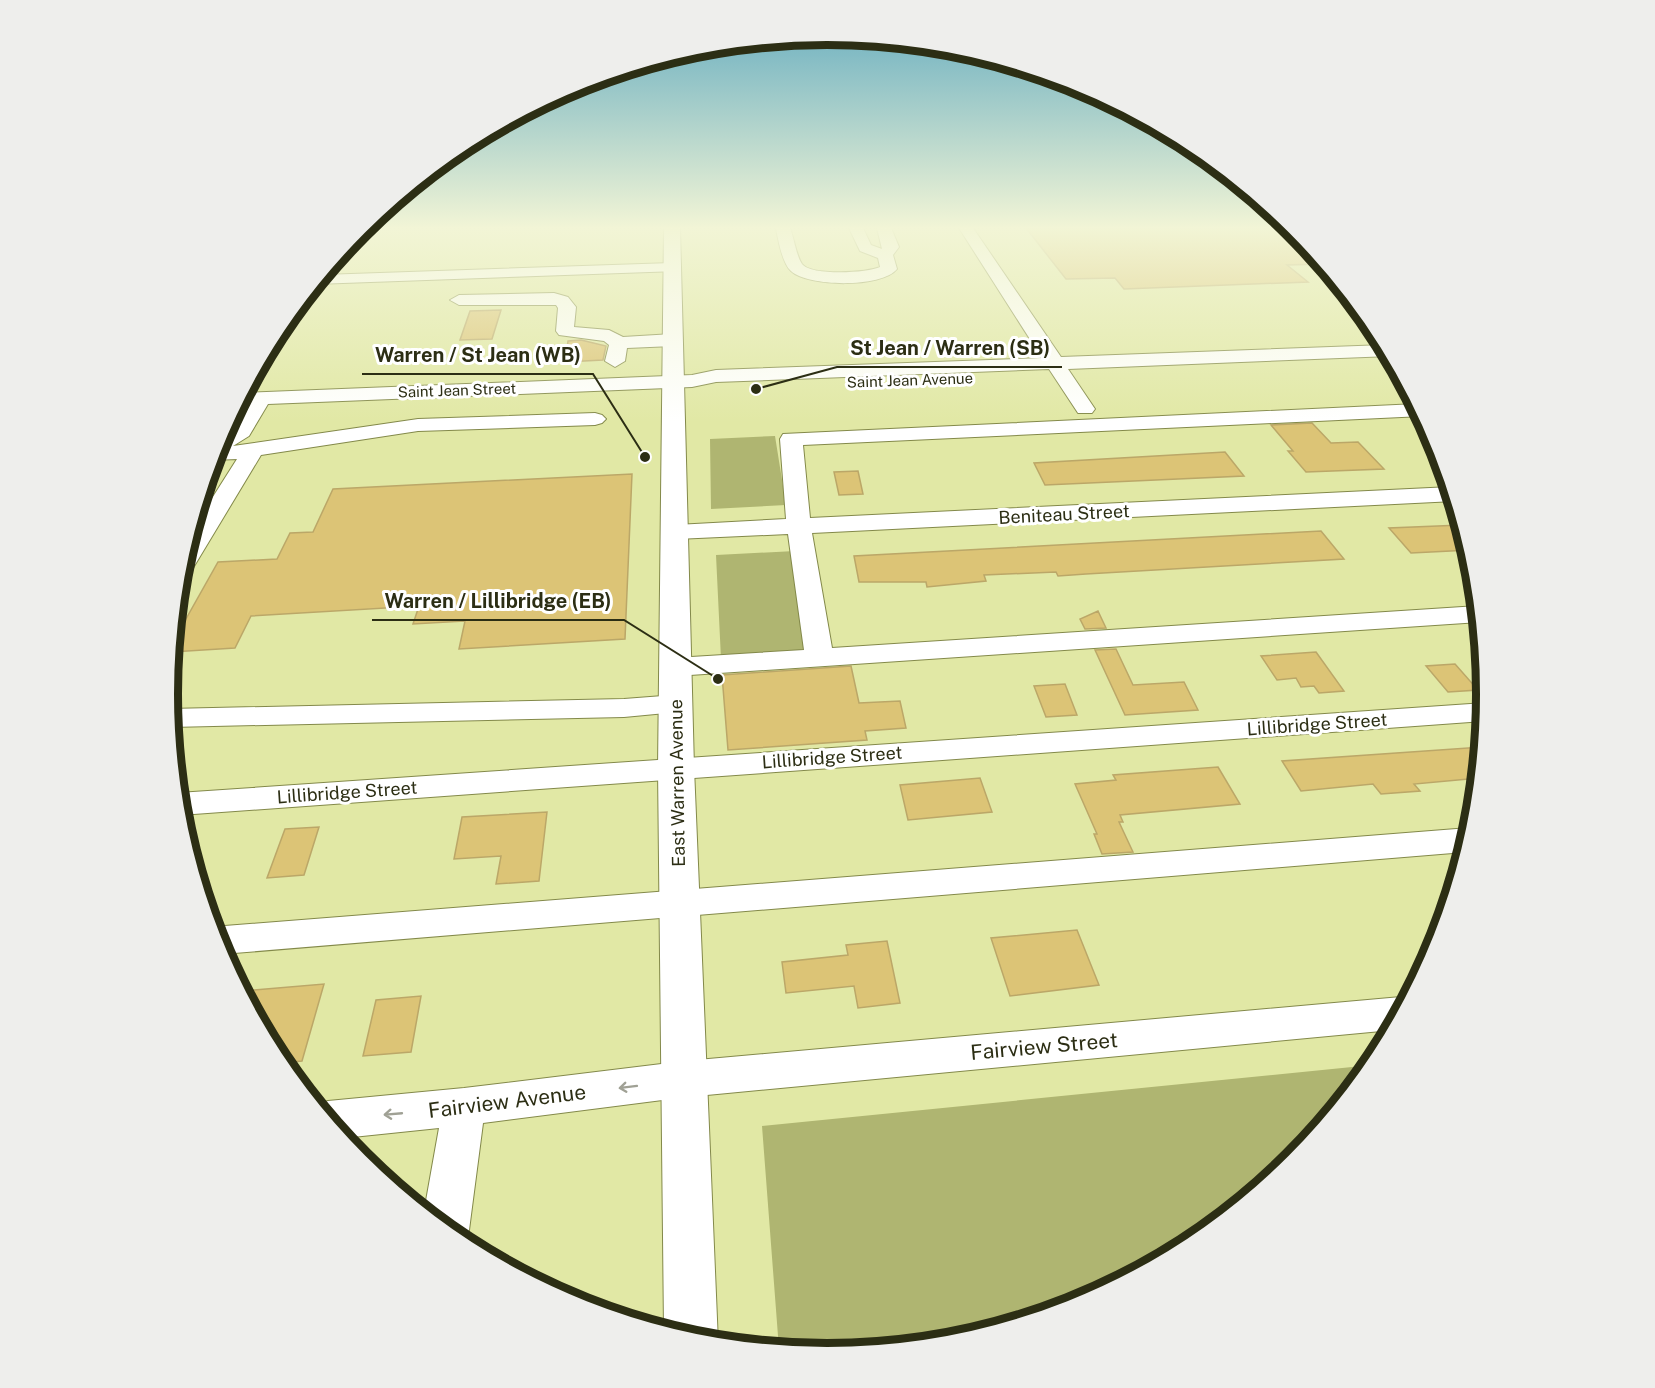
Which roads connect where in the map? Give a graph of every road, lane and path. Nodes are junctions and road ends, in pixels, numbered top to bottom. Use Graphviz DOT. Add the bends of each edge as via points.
graph roads {
  1 [pos="672,293"];
  2 [pos="1009,293"];
  3 [pos="459,300"];
  4 [pos="673,340"];
  5 [pos="619,343"];
  6 [pos="1378,351"];
  7 [pos="1056,364"];
  8 [pos="614,365"];
  9 [pos="683,382"];
  10 [pos="252,398"];
  11 [pos="1085,409"];
  12 [pos="1411,410"];
  13 [pos="595,418"];
  14 [pos="232,437"];
  15 [pos="252,452"];
  16 [pos="225,453"];
  17 [pos="1445,494"];
  18 [pos="799,527"];
  19 [pos="676,532"];
  20 [pos="198,539"];
  21 [pos="1472,614"];
  22 [pos="819,657"];
  23 [pos="676,685"];
  24 [pos="1476,713"];
  25 [pos="179,718"];
  26 [pos="676,768"];
  27 [pos="188,803"];
  28 [pos="1459,841"];
  29 [pos="680,904"];
  30 [pos="227,939"];
  31 [pos="1392,1015"];
  32 [pos="686,1079"];
  33 [pos="464,1107"];
  34 [pos="338,1119"];
  35 [pos="447,1219"];
  36 [pos="692,1329"];
  1 -- 4 [label="main road, East Warren Avenue"];
  2 -- 7 [label="street"];
  3 -- 5 [label="street" via="554,298 567,307 565,332 609,336"];
  4 -- 5 [label="street"];
  4 -- 9 [label="main road, East Warren Avenue"];
  5 -- 8 [label="street"];
  6 -- 7 [label="street, Saint Jean Avenue"];
  7 -- 9 [label="street, Saint Jean Avenue" via="1046,374 717,387"];
  7 -- 11 [label="street"];
  9 -- 10 [label="street, Saint Jean Street"];
  9 -- 19 [label="main road, East Warren Avenue"];
  10 -- 14 [label="street" via="241,431"];
  12 -- 18 [label="street" via="791,439"];
  13 -- 15 [label="street" via="475,419 359,432"];
  15 -- 16 [label="street"];
  15 -- 20 [label="street"];
  17 -- 18 [label="street, Beniteau Street"];
  18 -- 19 [label="street, Beniteau Street"];
  18 -- 22 [label="street"];
  19 -- 23 [label="main road, East Warren Avenue"];
  21 -- 22 [label="street"];
  22 -- 23 [label="street"];
  23 -- 25 [label="street" via="624,708"];
  23 -- 26 [label="main road, East Warren Avenue"];
  24 -- 26 [label="street, Lillibridge Street"];
  26 -- 27 [label="street, Lillibridge Street"];
  26 -- 29 [label="main road, East Warren Avenue"];
  28 -- 29 [label="street"];
  29 -- 30 [label="street"];
  29 -- 32 [label="main road, East Warren Avenue"];
  31 -- 32 [label="street, Fairview Street"];
  32 -- 33 [label="street, Fairview Avenue, one-way"];
  32 -- 36 [label="main road, East Warren Avenue"];
  33 -- 34 [label="street, Fairview Avenue, one-way"];
  33 -- 35 [label="street"];
}
